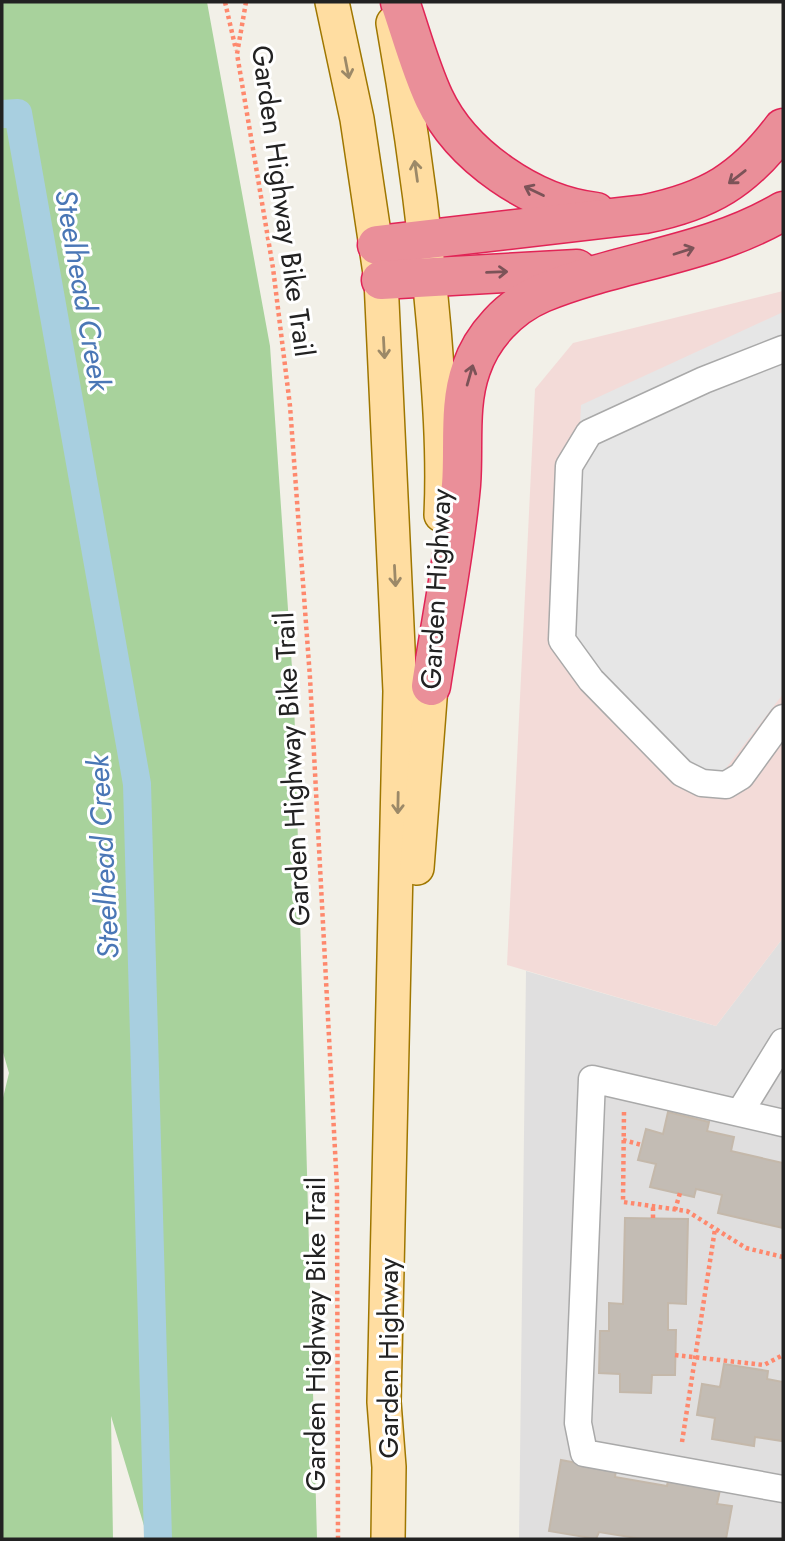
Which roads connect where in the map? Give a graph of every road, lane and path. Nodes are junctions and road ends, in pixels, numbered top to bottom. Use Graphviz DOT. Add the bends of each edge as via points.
graph roads {
  1 [pos="225,2"];
  2 [pos="246,2"];
  3 [pos="332,2"];
  4 [pos="389,2"];
  5 [pos="400,2"];
  6 [pos="237,54"];
  7 [pos="783,128"];
  8 [pos="783,211"];
  9 [pos="622,215"];
  10 [pos="427,257"];
  11 [pos="379,262"];
  12 [pos="618,267"];
  13 [pos="783,349"];
  14 [pos="431,685"];
  15 [pos="783,718"];
  16 [pos="783,1043"];
  17 [pos="626,1087"];
  18 [pos="740,1112"];
  19 [pos="783,1123"];
  20 [pos="623,1140"];
  21 [pos="642,1145"];
  22 [pos="390,1177"];
  23 [pos="680,1193"];
  24 [pos="653,1206"];
  25 [pos="675,1210"];
  26 [pos="653,1218"];
  27 [pos="715,1229"];
  28 [pos="783,1257"];
  29 [pos="675,1355"];
  30 [pos="783,1355"];
  31 [pos="694,1356"];
  32 [pos="681,1442"];
  33 [pos="783,1489"];
  34 [pos="338,1539"];
  35 [pos="388,1539"];
  1 -- 6 [label="path"];
  2 -- 6 [label="path, Garden Highway Bike Trail"];
  3 -- 11 [label="main road, Garden Highway, one-way" via="357,119"];
  10 -- 4 [label="main road, Garden Highway, one-way"];
  9 -- 5 [label="highway, one-way" via="557,202 527,189 474,150 434,98"];
  6 -- 34 [label="path, Garden Highway Bike Trail" via="273,268 290,406 309,665 337,1188"];
  7 -- 9 [label="highway, one-way" via="764,153 716,192 682,207"];
  12 -- 8 [label="highway, one-way" via="725,238"];
  9 -- 10 [label="highway"];
  10 -- 11 [label="highway"];
  10 -- 12 [label="highway, one-way"];
  10 -- 14 [label="main road, Garden Highway" via="443,478"];
  11 -- 22 [label="main road, Garden Highway, one-way" via="400,691"];
  14 -- 12 [label="highway, one-way" via="461,486 465,395 471,369 483,343 522,303"];
  13 -- 15 [label="lane" via="704,380 589,433 581,441 569,466 562,640 618,708 682,772 702,783 726,785 741,776"];
  14 -- 22 [label="main road, Garden Highway"];
  16 -- 18 [label="lane"];
  17 -- 18 [label="lane"];
  17 -- 20 [label="path"];
  17 -- 33 [label="lane" via="592,1079 578,1423 584,1453"];
  18 -- 19 [label="lane"];
  20 -- 21 [label="path"];
  20 -- 24 [label="path" via="623,1202"];
  22 -- 35 [label="main road, Garden Highway" via="384,1402"];
  23 -- 25 [label="path"];
  24 -- 25 [label="path"];
  24 -- 26 [label="path"];
  25 -- 27 [label="path" via="687,1211"];
  27 -- 28 [label="path" via="746,1248"];
  27 -- 31 [label="path"];
  29 -- 31 [label="path"];
  30 -- 31 [label="path" via="764,1365"];
  31 -- 32 [label="path"];
}
